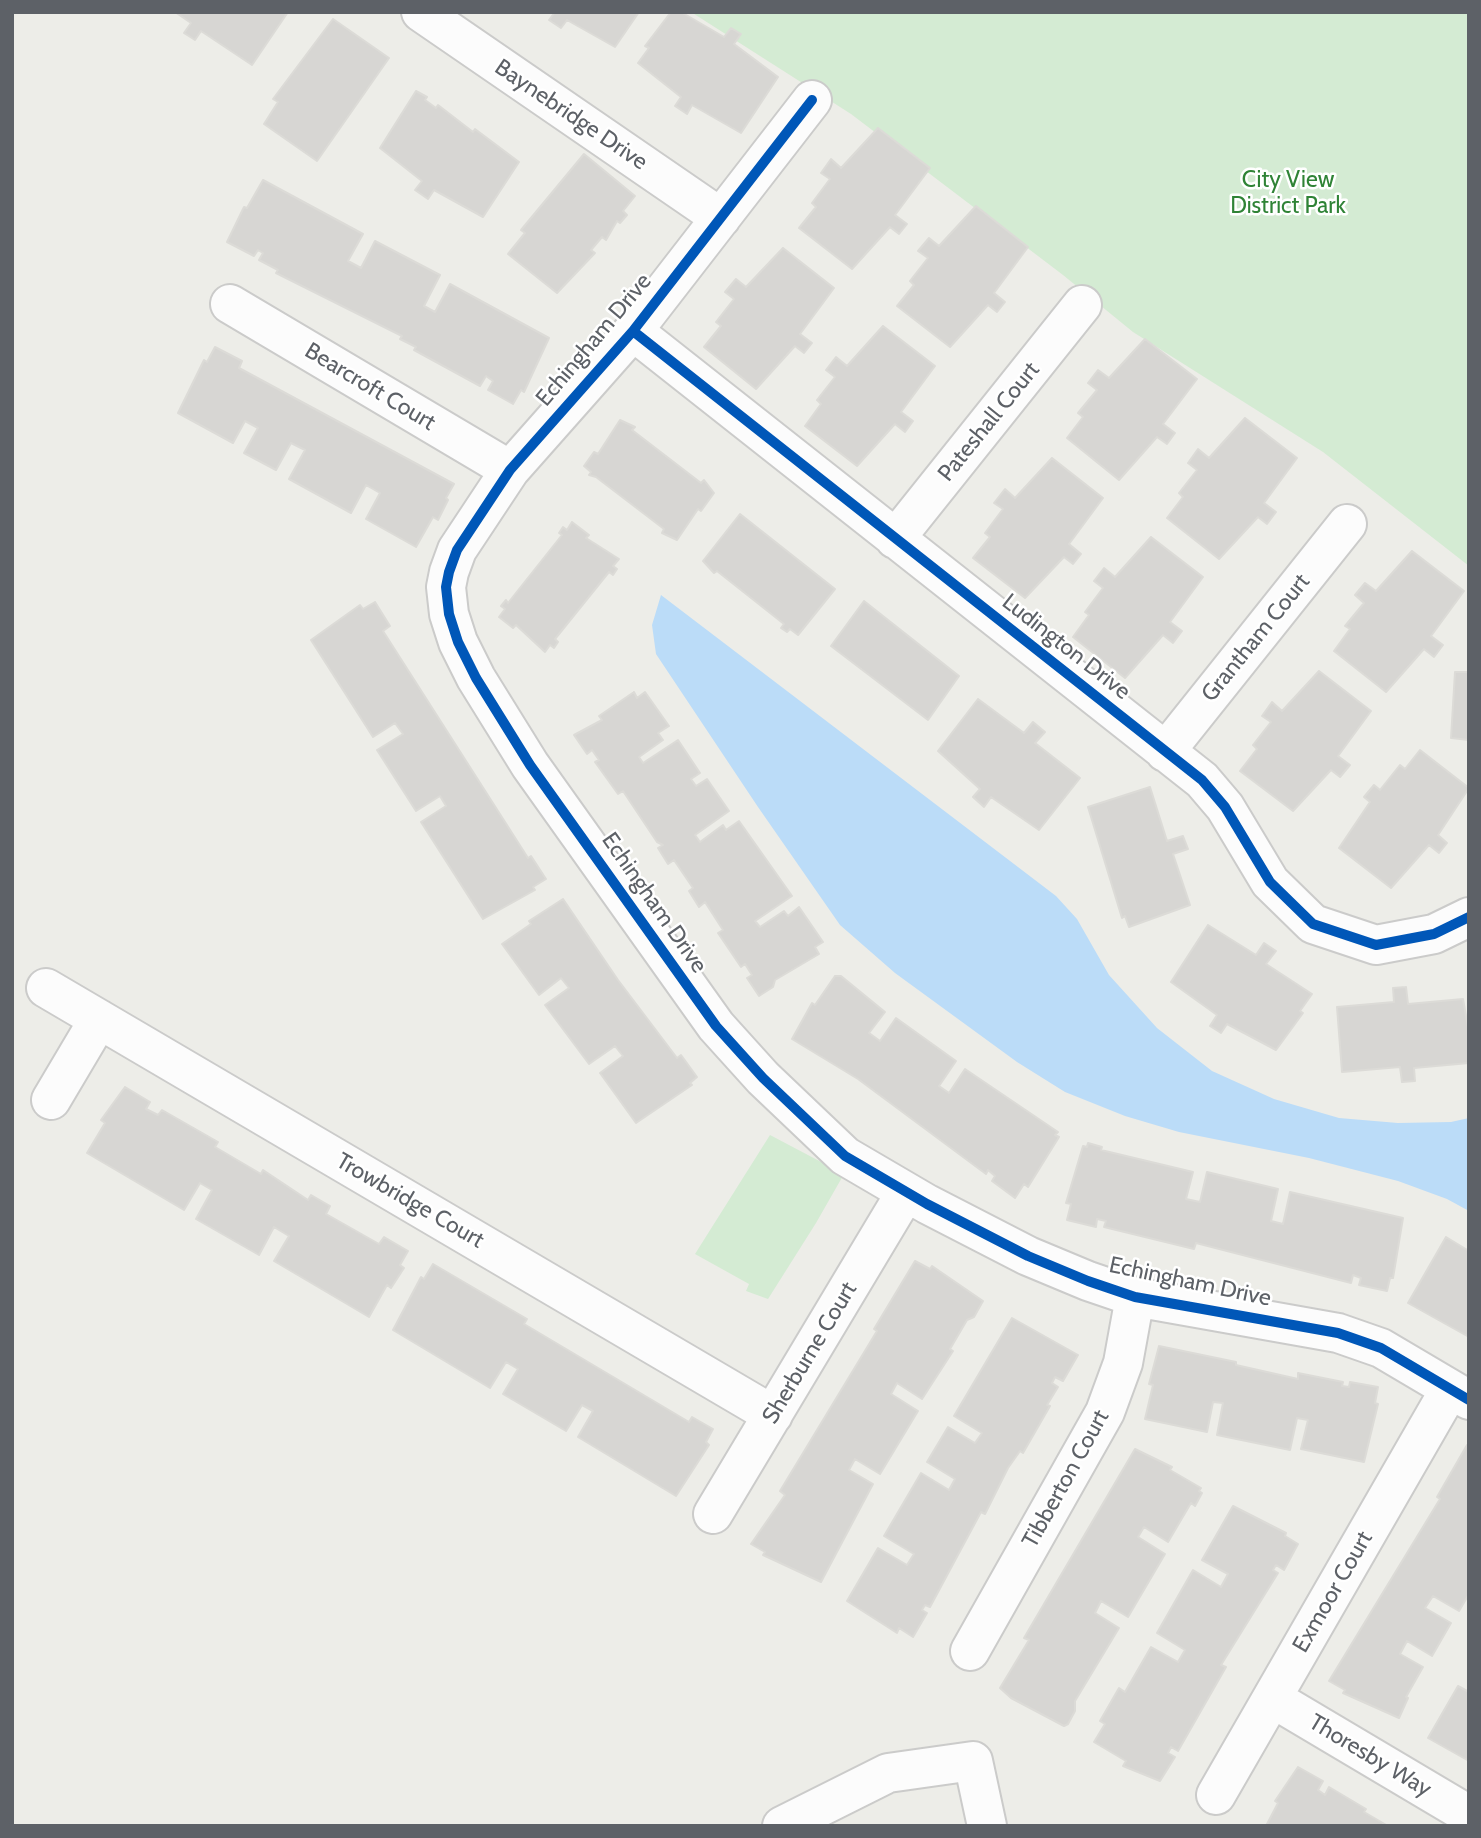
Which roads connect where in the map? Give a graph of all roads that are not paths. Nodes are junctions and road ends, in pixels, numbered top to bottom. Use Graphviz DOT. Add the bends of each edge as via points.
graph roads {
  1 [pos="421,12"];
  2 [pos="811,100"];
  3 [pos="721,218"];
  4 [pos="230,304"];
  5 [pos="1082,305"];
  6 [pos="633,331"];
  7 [pos="510,471"];
  8 [pos="1347,524"];
  9 [pos="895,539"];
  10 [pos="1165,752"];
  11 [pos="1469,917"];
  12 [pos="46,988"];
  13 [pos="99,1019"];
  14 [pos="51,1100"];
  15 [pos="906,1192"];
  16 [pos="1135,1297"];
  17 [pos="1460,1395"];
  18 [pos="774,1415"];
  19 [pos="713,1514"];
  20 [pos="970,1651"];
  21 [pos="1272,1698"];
  22 [pos="1216,1795"];
  23 [pos="1469,1815"];
  24 [pos="782,1826"];
  25 [pos="987,1826"];
  1 -- 3 [label="street, Baynebridge Drive"];
  2 -- 3 [label="street, Echingham Drive"];
  3 -- 6 [label="street, Echingham Drive"];
  4 -- 7 [label="street, Bearcroft Court"];
  5 -- 9 [label="street, Pateshall Court"];
  6 -- 7 [label="street, Echingham Drive"];
  6 -- 9 [label="street, Ludington Drive"];
  7 -- 15 [label="street, Echingham Drive" via="457,550 446,587 458,642 476,678 530,765 716,1026 845,1156"];
  8 -- 10 [label="street, Grantham Court"];
  9 -- 10 [label="street, Ludington Drive"];
  10 -- 11 [label="street, Ludington Drive" via="1202,780 1225,807 1270,882 1313,924 1376,945 1434,934"];
  12 -- 13 [label="street, Trowbridge Court"];
  13 -- 14 [label="street"];
  13 -- 18 [label="street, Trowbridge Court"];
  15 -- 16 [label="street, Echingham Drive" via="1028,1256"];
  15 -- 18 [label="street, Sherburne Court"];
  16 -- 17 [label="street, Echingham Drive" via="1338,1333 1381,1348"];
  16 -- 20 [label="street, Tibberton Court" via="1123,1363 1105,1412"];
  17 -- 21 [label="street, Exmoor Court"];
  18 -- 19 [label="street, Sherburne Court"];
  21 -- 22 [label="street, Exmoor Court"];
  21 -- 23 [label="street, Thoresby Way"];
  24 -- 25 [label="street" via="888,1773 973,1761"];
}
